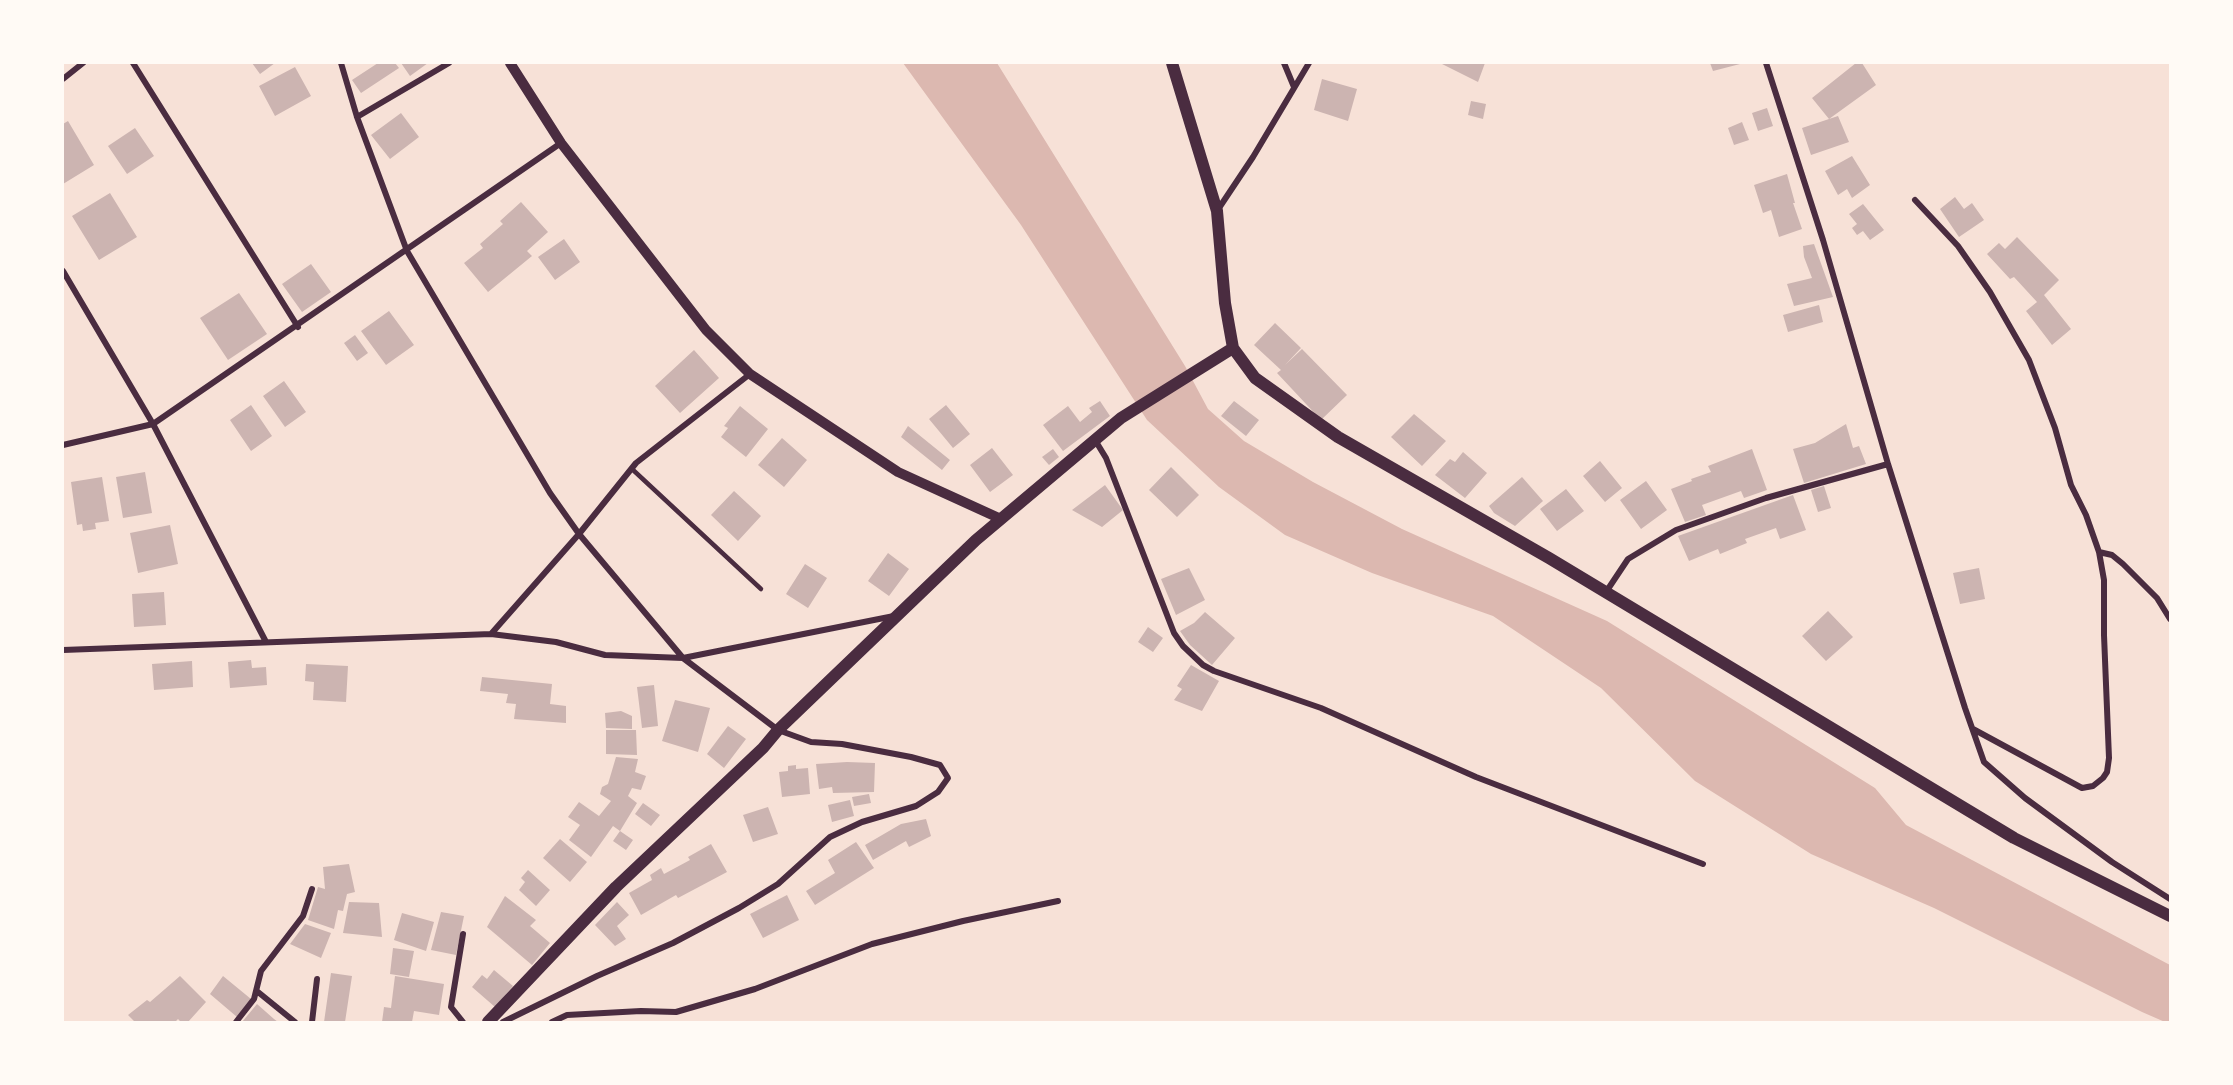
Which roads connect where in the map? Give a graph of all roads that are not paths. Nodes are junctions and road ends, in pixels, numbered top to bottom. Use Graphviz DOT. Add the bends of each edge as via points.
graph roads {
  1 [pos="83,63"];
  2 [pos="133,63"];
  3 [pos="341,63"];
  4 [pos="449,63"];
  5 [pos="510,63"];
  6 [pos="1172,63"];
  7 [pos="1284,63"];
  8 [pos="1309,63"];
  9 [pos="1766,63"];
  10 [pos="63,79"];
  11 [pos="1294,87"];
  12 [pos="357,117"];
  13 [pos="561,143"];
  14 [pos="1915,200"];
  15 [pos="1217,211"];
  16 [pos="407,251"];
  17 [pos="63,271"];
  18 [pos="298,327"];
  19 [pos="1233,348"];
  20 [pos="750,374"];
  21 [pos="153,424"];
  22 [pos="1095,440"];
  23 [pos="63,445"];
  24 [pos="1888,464"];
  25 [pos="632,469"];
  26 [pos="1001,519"];
  27 [pos="579,534"];
  28 [pos="2099,552"];
  29 [pos="761,589"];
  30 [pos="1605,593"];
  31 [pos="896,616"];
  32 [pos="2170,619"];
  33 [pos="490,634"];
  34 [pos="266,642"];
  35 [pos="63,650"];
  36 [pos="683,658"];
  37 [pos="1973,729"];
  38 [pos="778,730"];
  39 [pos="1703,864"];
  40 [pos="312,889"];
  41 [pos="2170,899"];
  42 [pos="1058,901"];
  43 [pos="2170,916"];
  44 [pos="463,934"];
  45 [pos="317,980"];
  46 [pos="258,992"];
  47 [pos="236,1022"];
  48 [pos="295,1022"];
  49 [pos="312,1022"];
  50 [pos="463,1022"];
  51 [pos="488,1022"];
  52 [pos="503,1022"];
  53 [pos="552,1022"];
  1 -- 10 [label="street"];
  2 -- 18 [label="street"];
  3 -- 12 [label="street"];
  4 -- 12 [label="street"];
  5 -- 13 [label="street"];
  6 -- 15 [label="main road"];
  7 -- 11 [label="street"];
  8 -- 11 [label="street"];
  9 -- 24 [label="street" via="1823,240"];
  11 -- 15 [label="street"];
  12 -- 16 [label="street"];
  13 -- 16 [label="street"];
  13 -- 20 [label="street" via="706,330"];
  14 -- 28 [label="street" via="1958,246 2011,326 2043,394 2071,485"];
  15 -- 19 [label="main road"];
  16 -- 18 [label="street"];
  16 -- 27 [label="street" via="550,493"];
  17 -- 21 [label="street"];
  18 -- 21 [label="street"];
  19 -- 22 [label="main road" via="1121,418"];
  19 -- 30 [label="main road" via="1255,378 1338,437"];
  20 -- 25 [label="street"];
  20 -- 26 [label="street" via="898,472"];
  21 -- 23 [label="street"];
  21 -- 34 [label="street"];
  22 -- 26 [label="main road"];
  22 -- 39 [label="street" via="1106,458 1174,633 1203,665 1321,708 1476,777"];
  24 -- 30 [label="street" via="1766,498 1676,530 1628,559"];
  24 -- 37 [label="street"];
  25 -- 27 [label="street"];
  25 -- 29 [label="lane"];
  26 -- 31 [label="main road"];
  27 -- 33 [label="street"];
  27 -- 36 [label="street"];
  28 -- 32 [label="street" via="2112,555 2122,564 2157,598"];
  28 -- 37 [label="street" via="2104,580 2109,758 2103,778 2082,788"];
  30 -- 43 [label="main road" via="2014,838"];
  31 -- 36 [label="street"];
  31 -- 38 [label="main road"];
  33 -- 34 [label="street"];
  33 -- 36 [label="street" via="556,642 605,655"];
  34 -- 35 [label="street"];
  36 -- 38 [label="street"];
  37 -- 41 [label="street" via="1984,762 2025,798"];
  38 -- 51 [label="main road" via="616,887"];
  38 -- 52 [label="street" via="811,742 842,744 930,762 939,765 948,778 938,792 916,806 862,822 830,837 778,884 739,908 673,944"];
  40 -- 46 [label="street" via="303,916 261,971"];
  42 -- 53 [label="street" via="872,944 755,989 676,1012 567,1015"];
  44 -- 50 [label="street" via="452,1007"];
  45 -- 49 [label="street"];
  46 -- 47 [label="street"];
  46 -- 48 [label="street"];
}
